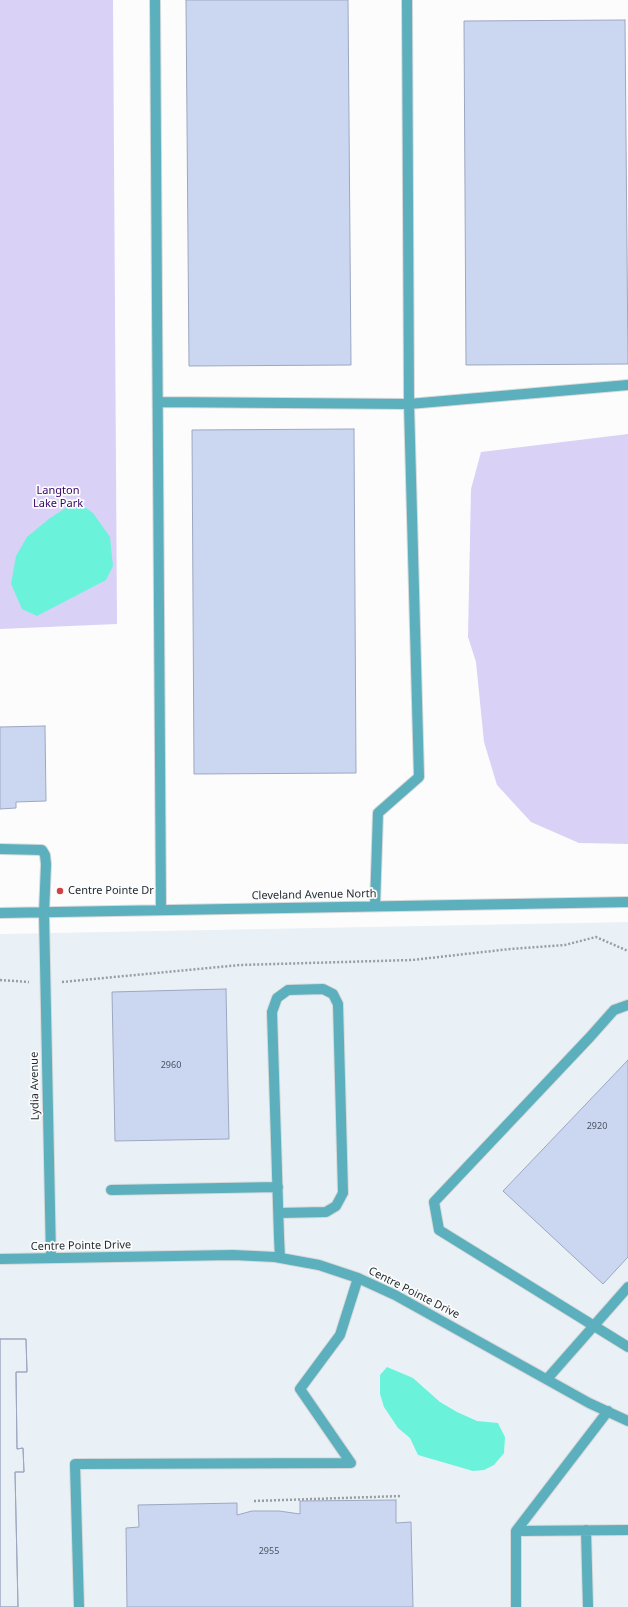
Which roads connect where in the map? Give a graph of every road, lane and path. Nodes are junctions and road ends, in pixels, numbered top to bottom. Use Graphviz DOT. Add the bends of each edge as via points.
graph roads {
  1 [pos="155,0"];
  2 [pos="407,0"];
  3 [pos="628,385"];
  4 [pos="158,402"];
  5 [pos="409,404"];
  6 [pos="0,850"];
  7 [pos="628,902"];
  8 [pos="375,906"];
  9 [pos="161,910"];
  10 [pos="44,913"];
  11 [pos="0,914"];
  12 [pos="628,951"];
  13 [pos="0,980"];
  14 [pos="45,982"];
  15 [pos="628,1005"];
  16 [pos="278,1187"];
  17 [pos="112,1190"];
  18 [pos="279,1213"];
  19 [pos="51,1258"];
  20 [pos="280,1258"];
  21 [pos="0,1259"];
  22 [pos="358,1278"];
  23 [pos="628,1287"];
  24 [pos="592,1325"];
  25 [pos="628,1347"];
  26 [pos="547,1379"];
  27 [pos="608,1411"];
  28 [pos="628,1421"];
  29 [pos="402,1496"];
  30 [pos="254,1501"];
  31 [pos="586,1530"];
  32 [pos="628,1530"];
  33 [pos="516,1531"];
  34 [pos="78,1607"];
  35 [pos="516,1607"];
  36 [pos="588,1607"];
  1 -- 4 [label="street"];
  2 -- 5 [label="street"];
  3 -- 5 [label="street"];
  4 -- 5 [label="street"];
  4 -- 9 [label="street"];
  5 -- 8 [label="street" via="419,777 378,813"];
  6 -- 10 [label="street, Lydia Avenue" via="42,850 46,864"];
  7 -- 8 [label="street, Cleveland Avenue North"];
  8 -- 9 [label="street, Cleveland Avenue North"];
  9 -- 10 [label="street, Cleveland Avenue North"];
  10 -- 11 [label="street, Cleveland Avenue North"];
  10 -- 14 [label="street, Lydia Avenue"];
  12 -- 14 [label="path" via="596,937 565,945 412,960 240,965"];
  13 -- 14 [label="path"];
  14 -- 19 [label="street, Lydia Avenue"];
  15 -- 24 [label="street" via="614,1010 434,1202 439,1230"];
  16 -- 17 [label="street"];
  16 -- 18 [label="street"];
  16 -- 18 [label="street" via="273,1005 282,993 288,990 323,989 333,994 338,1004 343,1193 336,1206 326,1212"];
  18 -- 20 [label="street"];
  19 -- 20 [label="street, Centre Pointe Drive" via="233,1255"];
  19 -- 21 [label="street, Centre Pointe Drive"];
  20 -- 22 [label="street, Centre Pointe Drive" via="319,1265"];
  22 -- 26 [label="street, Centre Pointe Drive" via="395,1295"];
  22 -- 34 [label="street" via="340,1335 300,1389 351,1463 76,1464"];
  23 -- 24 [label="street"];
  24 -- 25 [label="street"];
  24 -- 26 [label="street"];
  26 -- 27 [label="street, Centre Pointe Drive"];
  27 -- 28 [label="street, Centre Pointe Drive"];
  27 -- 33 [label="street"];
  29 -- 30 [label="path"];
  31 -- 32 [label="street"];
  31 -- 33 [label="street"];
  31 -- 36 [label="street"];
  33 -- 35 [label="street"];
}
